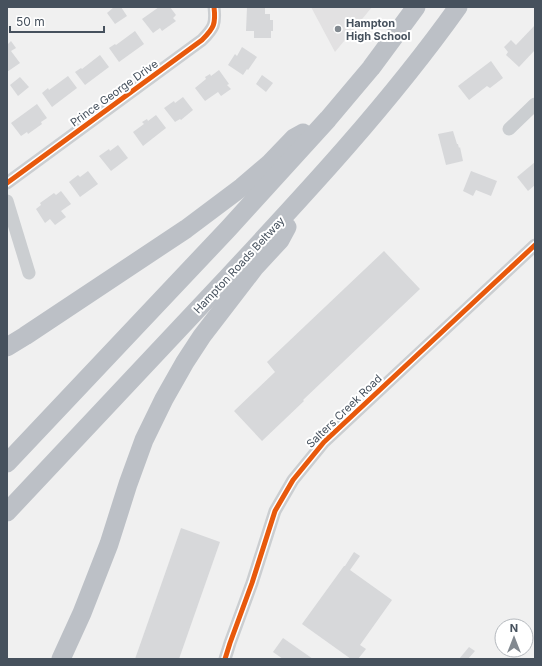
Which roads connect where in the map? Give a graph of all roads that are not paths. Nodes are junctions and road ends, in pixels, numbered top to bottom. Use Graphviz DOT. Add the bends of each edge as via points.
graph roads {
  1 [pos="214,7"];
  2 [pos="416,7"];
  3 [pos="458,7"];
  4 [pos="535,104"];
  5 [pos="328,119"];
  6 [pos="509,129"];
  7 [pos="7,183"];
  8 [pos="306,194"];
  9 [pos="7,201"];
  10 [pos="535,245"];
  11 [pos="30,273"];
  12 [pos="7,347"];
  13 [pos="7,463"];
  14 [pos="7,512"];
  15 [pos="61,659"];
  16 [pos="225,659"];
  1 -- 7 [label="street, Prince George Drive" via="215,21 210,32 202,40"];
  2 -- 5 [label="highway" via="371,68"];
  3 -- 8 [label="highway, Hampton Roads Beltway" via="394,92"];
  4 -- 6 [label="street"];
  5 -- 12 [label="highway" via="294,138 242,187 186,229"];
  5 -- 13 [label="highway" via="228,230"];
  8 -- 14 [label="highway, Hampton Roads Beltway"];
  8 -- 15 [label="highway" via="280,240 255,267 202,336 164,399 144,440 109,544"];
  9 -- 11 [label="street"];
  10 -- 16 [label="street, Salters Creek Road" via="324,442 292,480 275,511"];
}
